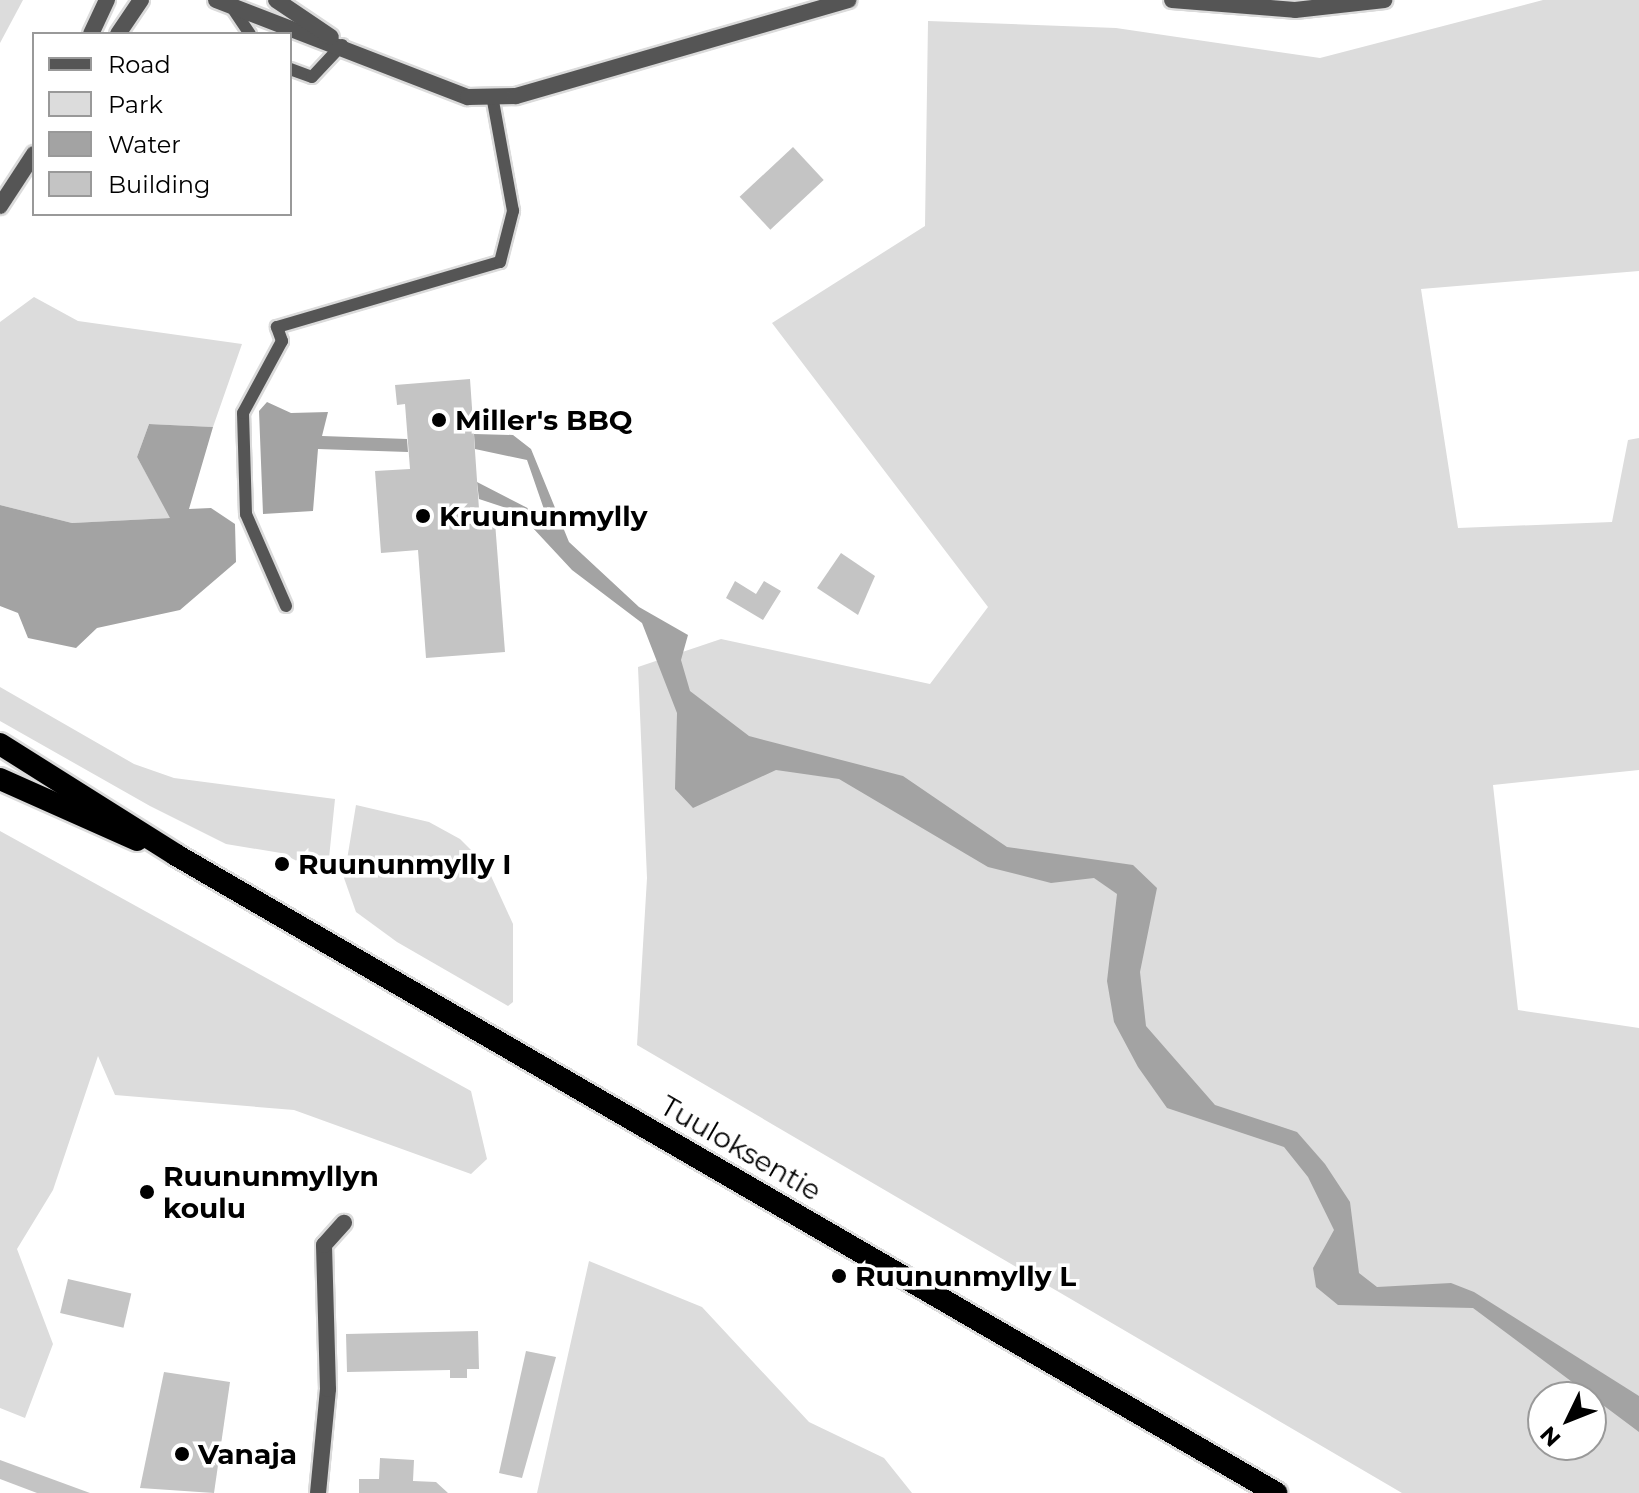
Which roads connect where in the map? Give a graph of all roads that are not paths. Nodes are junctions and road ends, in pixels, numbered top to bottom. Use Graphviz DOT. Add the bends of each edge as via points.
graph roads {
  1 [pos="107,0"];
  2 [pos="141,0"];
  3 [pos="276,0"];
  4 [pos="848,0"];
  5 [pos="1172,0"];
  6 [pos="1384,0"];
  7 [pos="223,3"];
  8 [pos="92,32"];
  9 [pos="119,32"];
  10 [pos="248,32"];
  11 [pos="342,45"];
  12 [pos="292,70"];
  13 [pos="492,96"];
  14 [pos="32,157"];
  15 [pos="0,206"];
  16 [pos="286,606"];
  17 [pos="0,744"];
  18 [pos="0,779"];
  19 [pos="176,855"];
  20 [pos="344,1223"];
  21 [pos="318,1493"];
  22 [pos="1276,1493"];
  1 -- 8 [label="street"];
  2 -- 9 [label="street"];
  3 -- 11 [label="street"];
  4 -- 13 [label="street" via="516,96"];
  5 -- 6 [label="street" via="1295,10"];
  7 -- 10 [label="lane"];
  7 -- 11 [label="street"];
  11 -- 12 [label="lane" via="312,77"];
  11 -- 13 [label="street" via="433,88"];
  13 -- 16 [label="lane" via="513,211 500,262 277,327 282,341 243,413 245,486 246,514"];
  14 -- 15 [label="street"];
  17 -- 19 [label="highway, Tuuloksentie"];
  18 -- 19 [label="highway, Tuuloksentie"];
  19 -- 22 [label="highway, Tuuloksentie"];
  20 -- 21 [label="street" via="324,1245 328,1389"];
}
